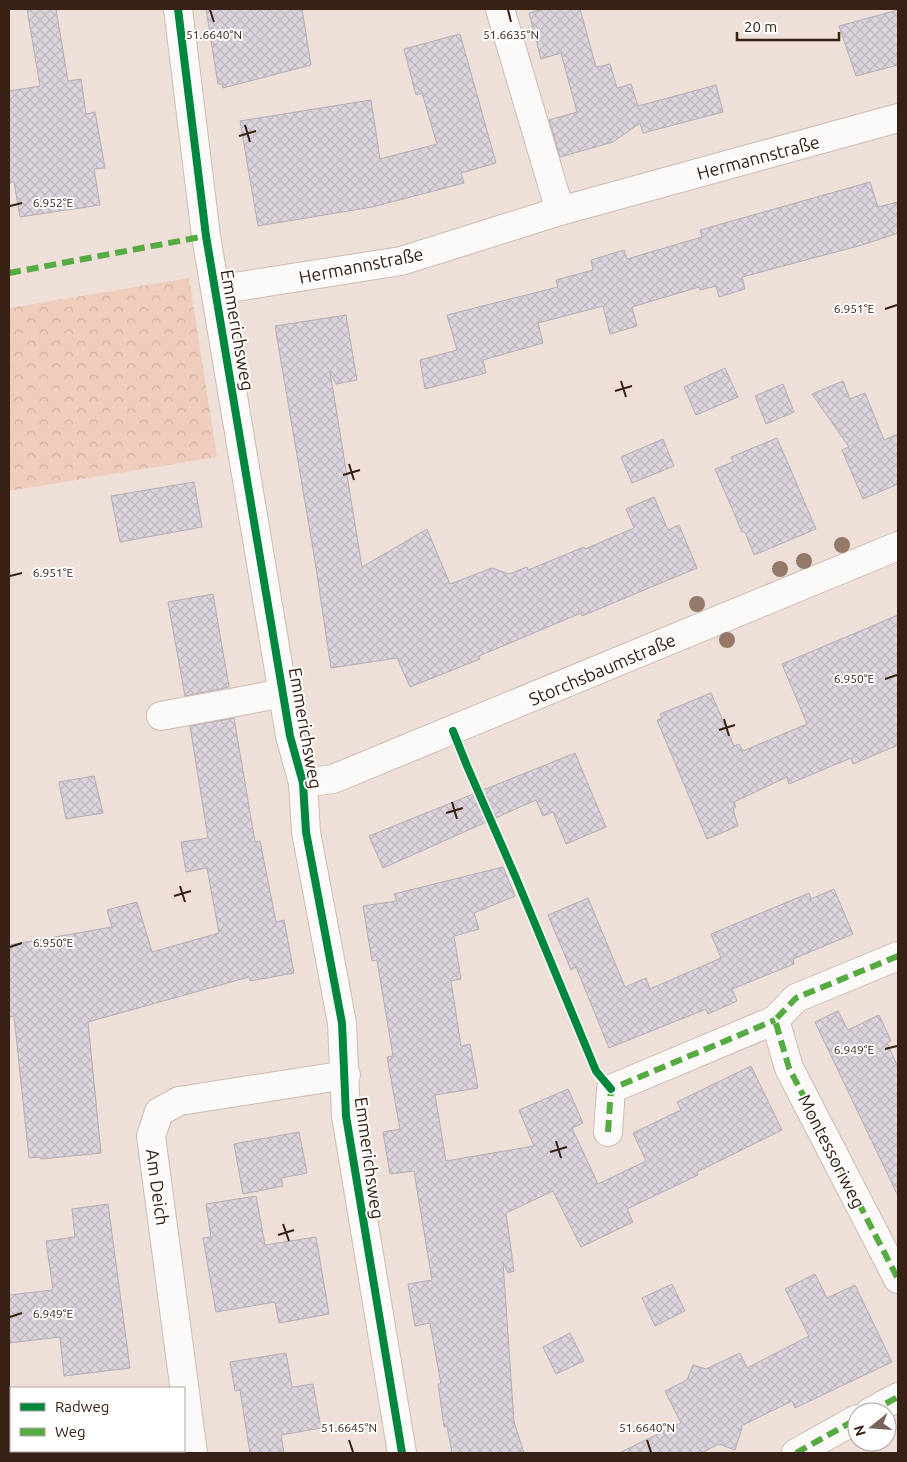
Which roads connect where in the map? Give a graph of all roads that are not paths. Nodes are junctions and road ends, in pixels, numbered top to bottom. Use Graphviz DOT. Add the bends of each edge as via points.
graph roads {
  1 [pos="178,9"];
  2 [pos="500,9"];
  3 [pos="898,118"];
  4 [pos="560,212"];
  5 [pos="216,290"];
  6 [pos="898,546"];
  7 [pos="284,692"];
  8 [pos="161,716"];
  9 [pos="303,783"];
  10 [pos="898,956"];
  11 [pos="775,1020"];
  12 [pos="346,1075"];
  13 [pos="608,1132"];
  14 [pos="898,1278"];
  15 [pos="184,1387"];
  16 [pos="185,1393"];
  17 [pos="847,1425"];
  18 [pos="193,1453"];
  19 [pos="402,1453"];
  20 [pos="796,1453"];
  1 -- 5 [label="street, Emmerichsweg" via="206,236"];
  2 -- 4 [label="street"];
  3 -- 4 [label="street, Hermannstraße"];
  4 -- 5 [label="street, Hermannstraße" via="401,261"];
  5 -- 7 [label="street, Emmerichsweg"];
  6 -- 9 [label="street, Storchsbaumstraße" via="333,779"];
  7 -- 8 [label="street"];
  7 -- 9 [label="street, Emmerichsweg" via="290,736"];
  9 -- 12 [label="street, Emmerichsweg" via="306,832 342,1023"];
  10 -- 11 [label="street" via="796,998"];
  11 -- 13 [label="street" via="611,1089"];
  11 -- 14 [label="street, Montessoriweg" via="789,1068"];
  12 -- 15 [label="street, Am Deich" via="179,1101 159,1112 151,1136"];
  12 -- 19 [label="street, Emmerichsweg" via="346,1116"];
  16 -- 18 [label="street, Am Deich"];
  17 -- 20 [label="street"];
}
